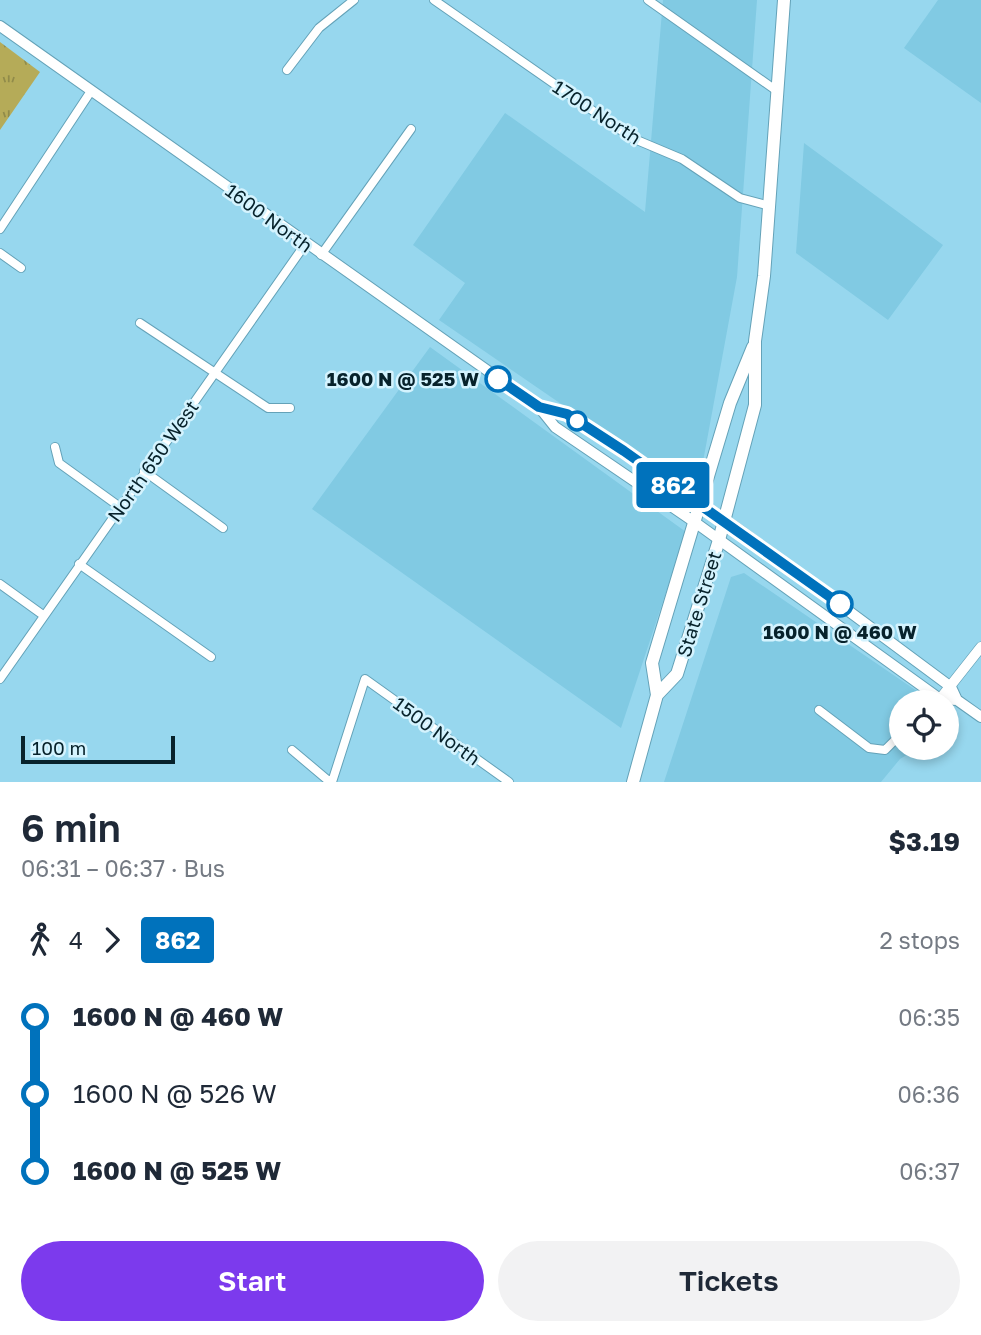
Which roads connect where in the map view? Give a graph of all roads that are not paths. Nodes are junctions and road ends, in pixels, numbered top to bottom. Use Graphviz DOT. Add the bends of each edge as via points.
graph roads {
  1 [pos="354,0"];
  2 [pos="434,0"];
  3 [pos="648,0"];
  4 [pos="783,0"];
  5 [pos="0,26"];
  6 [pos="287,70"];
  7 [pos="91,91"];
  8 [pos="777,92"];
  9 [pos="411,130"];
  10 [pos="770,206"];
  11 [pos="0,229"];
  12 [pos="306,243"];
  13 [pos="0,253"];
  14 [pos="321,255"];
  15 [pos="21,268"];
  16 [pos="140,323"];
  17 [pos="755,341"];
  18 [pos="214,374"];
  19 [pos="539,407"];
  20 [pos="289,408"];
  21 [pos="55,447"];
  22 [pos="144,471"];
  23 [pos="701,504"];
  24 [pos="120,507"];
  25 [pos="724,520"];
  26 [pos="696,523"];
  27 [pos="223,528"];
  28 [pos="719,540"];
  29 [pos="79,564"];
  30 [pos="0,584"];
  31 [pos="43,615"];
  32 [pos="981,647"];
  33 [pos="211,657"];
  34 [pos="0,679"];
  35 [pos="951,687"];
  36 [pos="925,690"];
  37 [pos="948,690"];
  38 [pos="952,690"];
  39 [pos="657,695"];
  40 [pos="959,701"];
  41 [pos="819,710"];
  42 [pos="981,717"];
  43 [pos="889,746"];
  44 [pos="292,750"];
  45 [pos="331,782"];
  46 [pos="509,782"];
  47 [pos="634,782"];
  1 -- 6 [label="street" via="319,28"];
  2 -- 10 [label="street, 1700 North" via="632,138 682,159 740,198"];
  3 -- 8 [label="street"];
  4 -- 8 [label="main road, State Street"];
  5 -- 7 [label="main road, 1600 North"];
  7 -- 11 [label="street"];
  7 -- 12 [label="main road, 1600 North"];
  8 -- 10 [label="main road, State Street"];
  9 -- 14 [label="street"];
  10 -- 17 [label="main road, State Street"];
  12 -- 14 [label="main road, 1600 North"];
  12 -- 18 [label="street, North 650 West"];
  13 -- 15 [label="street"];
  14 -- 19 [label="main road, 1600 North"];
  16 -- 18 [label="street"];
  17 -- 23 [label="main road, State Street" via="730,403"];
  17 -- 25 [label="main road, State Street" via="755,405"];
  18 -- 20 [label="street" via="268,408"];
  18 -- 22 [label="street, North 650 West"];
  19 -- 23 [label="main road, 1600 North" via="567,414"];
  19 -- 26 [label="main road, 1600 North" via="555,427"];
  21 -- 24 [label="street" via="59,463"];
  22 -- 24 [label="street, North 650 West"];
  22 -- 27 [label="street"];
  23 -- 25 [label="main road, 1600 North"];
  23 -- 26 [label="main road, State Street"];
  24 -- 29 [label="street, North 650 West"];
  25 -- 28 [label="main road, State Street"];
  25 -- 35 [label="main road, 1600 North"];
  26 -- 28 [label="main road, 1600 North"];
  26 -- 39 [label="main road, State Street" via="652,663"];
  28 -- 36 [label="main road, 1600 North"];
  28 -- 39 [label="main road, State Street" via="677,674"];
  29 -- 31 [label="street, North 650 West"];
  29 -- 33 [label="street"];
  30 -- 31 [label="street"];
  31 -- 34 [label="street, North 650 West"];
  32 -- 35 [label="street"];
  35 -- 37 [label="street"];
  35 -- 38 [label="main road, 1600 North"];
  39 -- 47 [label="main road, State Street"];
  40 -- 42 [label="main road, 1600 North"];
  41 -- 43 [label="street" via="873,750"];
  44 -- 45 [label="street"];
  45 -- 46 [label="street, 1500 North" via="365,679"];
}
